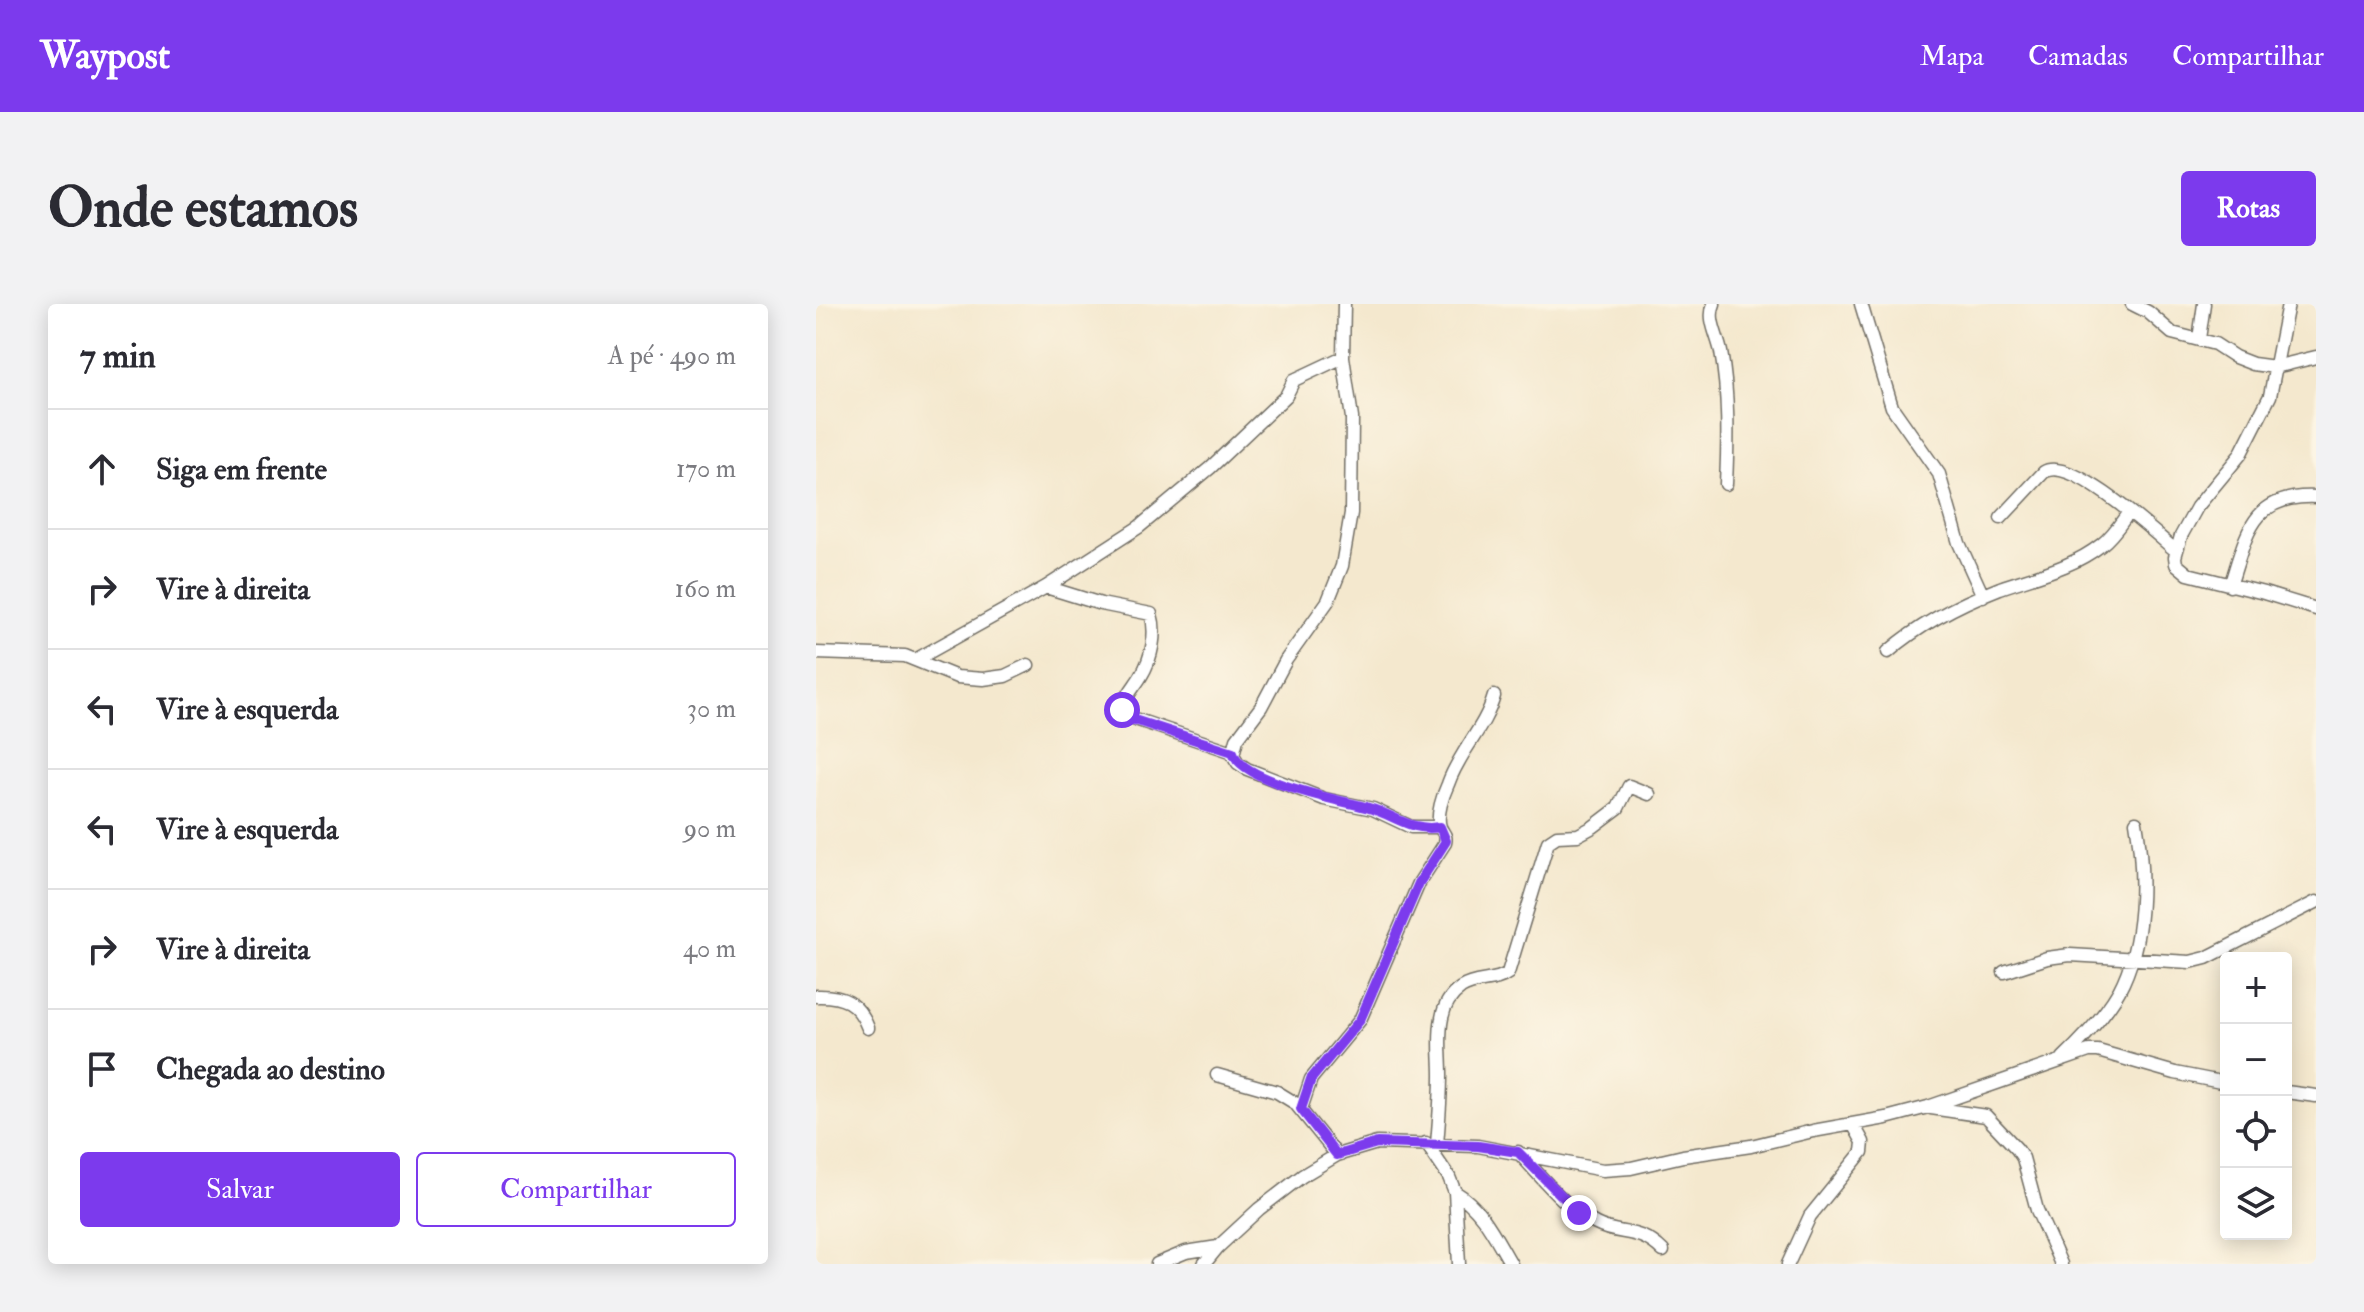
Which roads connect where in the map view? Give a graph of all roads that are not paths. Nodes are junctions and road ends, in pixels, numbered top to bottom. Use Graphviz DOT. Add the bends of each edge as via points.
graph roads {
  1 [pos="1344,304"];
  2 [pos="1714,304"];
  3 [pos="1861,304"];
  4 [pos="2132,304"];
  5 [pos="2204,304"];
  6 [pos="2288,304"];
  7 [pos="2199,339"];
  8 [pos="1343,357"];
  9 [pos="2316,357"];
  10 [pos="2275,367"];
  11 [pos="1726,484"];
  12 [pos="2316,497"];
  13 [pos="2129,512"];
  14 [pos="2001,518"];
  15 [pos="2176,551"];
  16 [pos="2230,586"];
  17 [pos="1046,587"];
  18 [pos="1983,596"];
  19 [pos="2316,609"];
  20 [pos="1888,652"];
  21 [pos="816,653"];
  22 [pos="917,659"];
  23 [pos="1028,665"];
  24 [pos="1494,696"];
  25 [pos="1233,752"];
  26 [pos="1649,794"];
  27 [pos="2136,822"];
  28 [pos="1440,827"];
  29 [pos="2316,902"];
  30 [pos="2131,958"];
  31 [pos="2004,972"];
  32 [pos="816,996"];
  33 [pos="868,1028"];
  34 [pos="2061,1060"];
  35 [pos="1217,1075"];
  36 [pos="2220,1082"];
  37 [pos="2292,1093"];
  38 [pos="2316,1096"];
  39 [pos="1928,1107"];
  40 [pos="1301,1109"];
  41 [pos="1853,1124"];
  42 [pos="1432,1143"];
  43 [pos="1518,1152"];
  44 [pos="1337,1155"];
  45 [pos="1455,1192"];
  46 [pos="1218,1247"];
  47 [pos="1663,1251"];
  48 [pos="1157,1264"];
  49 [pos="1204,1264"];
  50 [pos="1459,1264"];
  51 [pos="1511,1264"];
  52 [pos="1788,1264"];
  53 [pos="2061,1264"];
  1 -- 8 [label="street"];
  2 -- 11 [label="street" via="1711,315 1722,358 1728,429"];
  3 -- 18 [label="street" via="1892,407 1939,474 1959,543"];
  4 -- 7 [label="street" via="2172,333"];
  5 -- 7 [label="street"];
  6 -- 10 [label="street"];
  7 -- 10 [label="street" via="2244,361"];
  8 -- 17 [label="street" via="1294,380 1286,396 1184,491"];
  8 -- 25 [label="street" via="1352,418 1351,513 1342,566 1328,601 1286,660"];
  9 -- 10 [label="street"];
  10 -- 15 [label="street" via="2270,396 2247,443 2205,494"];
  12 -- 16 [label="street" via="2282,499 2257,515"];
  13 -- 14 [label="street" via="2096,487 2050,468"];
  13 -- 15 [label="street"];
  13 -- 18 [label="street" via="2103,544 2087,554"];
  15 -- 16 [label="street" via="2182,570"];
  16 -- 19 [label="street"];
  17 -- 22 [label="street"];
  17 -- 25 [label="street" via="1151,614 1149,658 1125,700 1123,715"];
  18 -- 20 [label="street" via="1913,630"];
  21 -- 22 [label="street"];
  22 -- 23 [label="street" via="957,677 983,679"];
  24 -- 28 [label="street" via="1452,772"];
  25 -- 28 [label="street" via="1247,769 1309,793 1373,809 1411,827"];
  26 -- 42 [label="street" via="1629,786 1618,808 1593,827 1548,842 1508,973 1468,984 1448,1001 1440,1033 1440,1106"];
  27 -- 30 [label="street" via="2141,871"];
  28 -- 40 [label="street" via="1446,841 1419,883 1360,1020 1311,1079"];
  29 -- 30 [label="street" via="2206,958"];
  30 -- 31 [label="street" via="2070,955"];
  30 -- 34 [label="street" via="2120,990 2087,1036"];
  32 -- 33 [label="street" via="850,1001"];
  34 -- 36 [label="street" via="2098,1051"];
  34 -- 39 [label="street"];
  35 -- 40 [label="street" via="1277,1092"];
  37 -- 38 [label="street"];
  39 -- 41 [label="street"];
  39 -- 53 [label="street" via="1986,1116 2017,1149"];
  40 -- 44 [label="street"];
  41 -- 43 [label="street" via="1631,1168 1603,1170"];
  41 -- 52 [label="street" via="1863,1142 1862,1152 1810,1216"];
  42 -- 43 [label="street"];
  42 -- 44 [label="street" via="1377,1143"];
  42 -- 45 [label="street"];
  43 -- 47 [label="street" via="1592,1222 1642,1235"];
  44 -- 46 [label="street" via="1270,1200"];
  45 -- 50 [label="street"];
  45 -- 51 [label="street" via="1470,1201"];
  46 -- 48 [label="street"];
  46 -- 49 [label="street"];
}
